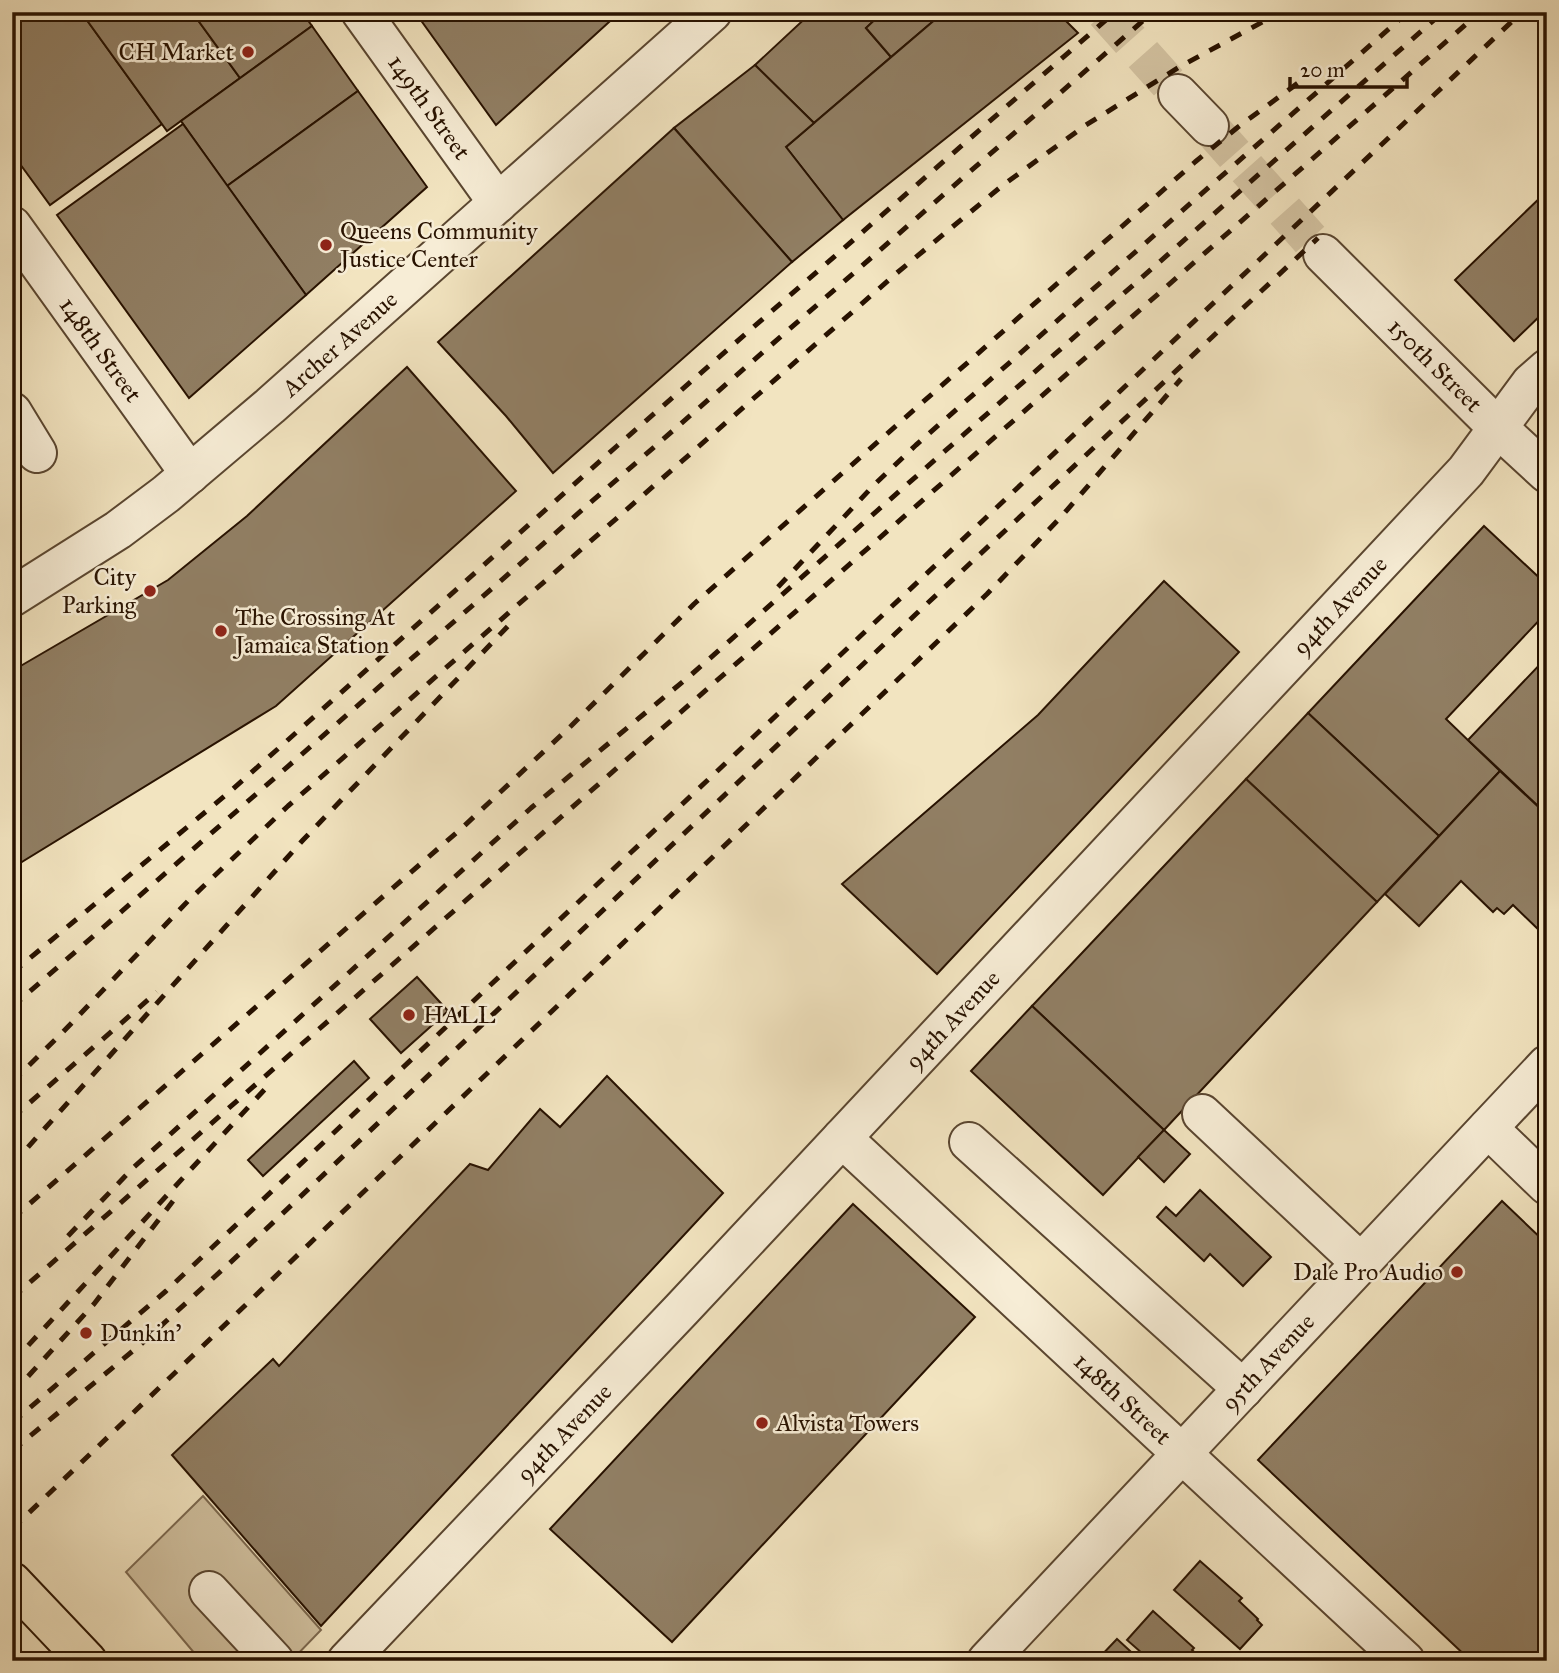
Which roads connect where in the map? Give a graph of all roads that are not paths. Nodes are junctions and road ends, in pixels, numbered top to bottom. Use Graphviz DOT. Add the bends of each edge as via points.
graph roads {
  1 [pos="362,12"];
  2 [pos="712,12"];
  3 [pos="1178,94"];
  4 [pos="1209,126"];
  5 [pos="498,203"];
  6 [pos="14,232"];
  7 [pos="1323,254"];
  8 [pos="1547,369"];
  9 [pos="12,412"];
  10 [pos="1497,427"];
  11 [pos="37,453"];
  12 [pos="1547,473"];
  13 [pos="190,474"];
  14 [pos="12,597"];
  15 [pos="1547,1065"];
  16 [pos="1202,1114"];
  17 [pos="1488,1128"];
  18 [pos="842,1139"];
  19 [pos="969,1142"];
  20 [pos="1547,1185"];
  21 [pos="1361,1263"];
  22 [pos="1243,1388"];
  23 [pos="1182,1454"];
  24 [pos="12,1581"];
  25 [pos="209,1591"];
  26 [pos="87,1661"];
  27 [pos="274,1661"];
  28 [pos="347,1661"];
  29 [pos="987,1661"];
  30 [pos="1405,1661"];
  1 -- 5 [label="street, 149th Street"];
  2 -- 5 [label="street, Archer Avenue"];
  3 -- 4 [label="street"];
  5 -- 13 [label="street, Archer Avenue"];
  6 -- 13 [label="street, 148th Street"];
  7 -- 10 [label="street, 150th Street"];
  8 -- 10 [label="street, 94th Avenue"];
  9 -- 11 [label="street"];
  10 -- 12 [label="street, 150th Street"];
  10 -- 18 [label="street, 94th Avenue" via="1466,471"];
  13 -- 14 [label="street, Archer Avenue" via="130,522"];
  15 -- 17 [label="street, 95th Avenue"];
  16 -- 21 [label="street"];
  17 -- 20 [label="street"];
  17 -- 21 [label="street, 95th Avenue"];
  18 -- 23 [label="street, 148th Street"];
  18 -- 28 [label="street, 94th Avenue"];
  19 -- 22 [label="street"];
  21 -- 22 [label="street, 95th Avenue"];
  22 -- 23 [label="street, 95th Avenue"];
  23 -- 29 [label="street, 95th Avenue"];
  23 -- 30 [label="street, 148th Street"];
  24 -- 26 [label="main road"];
  25 -- 27 [label="street"];
}
